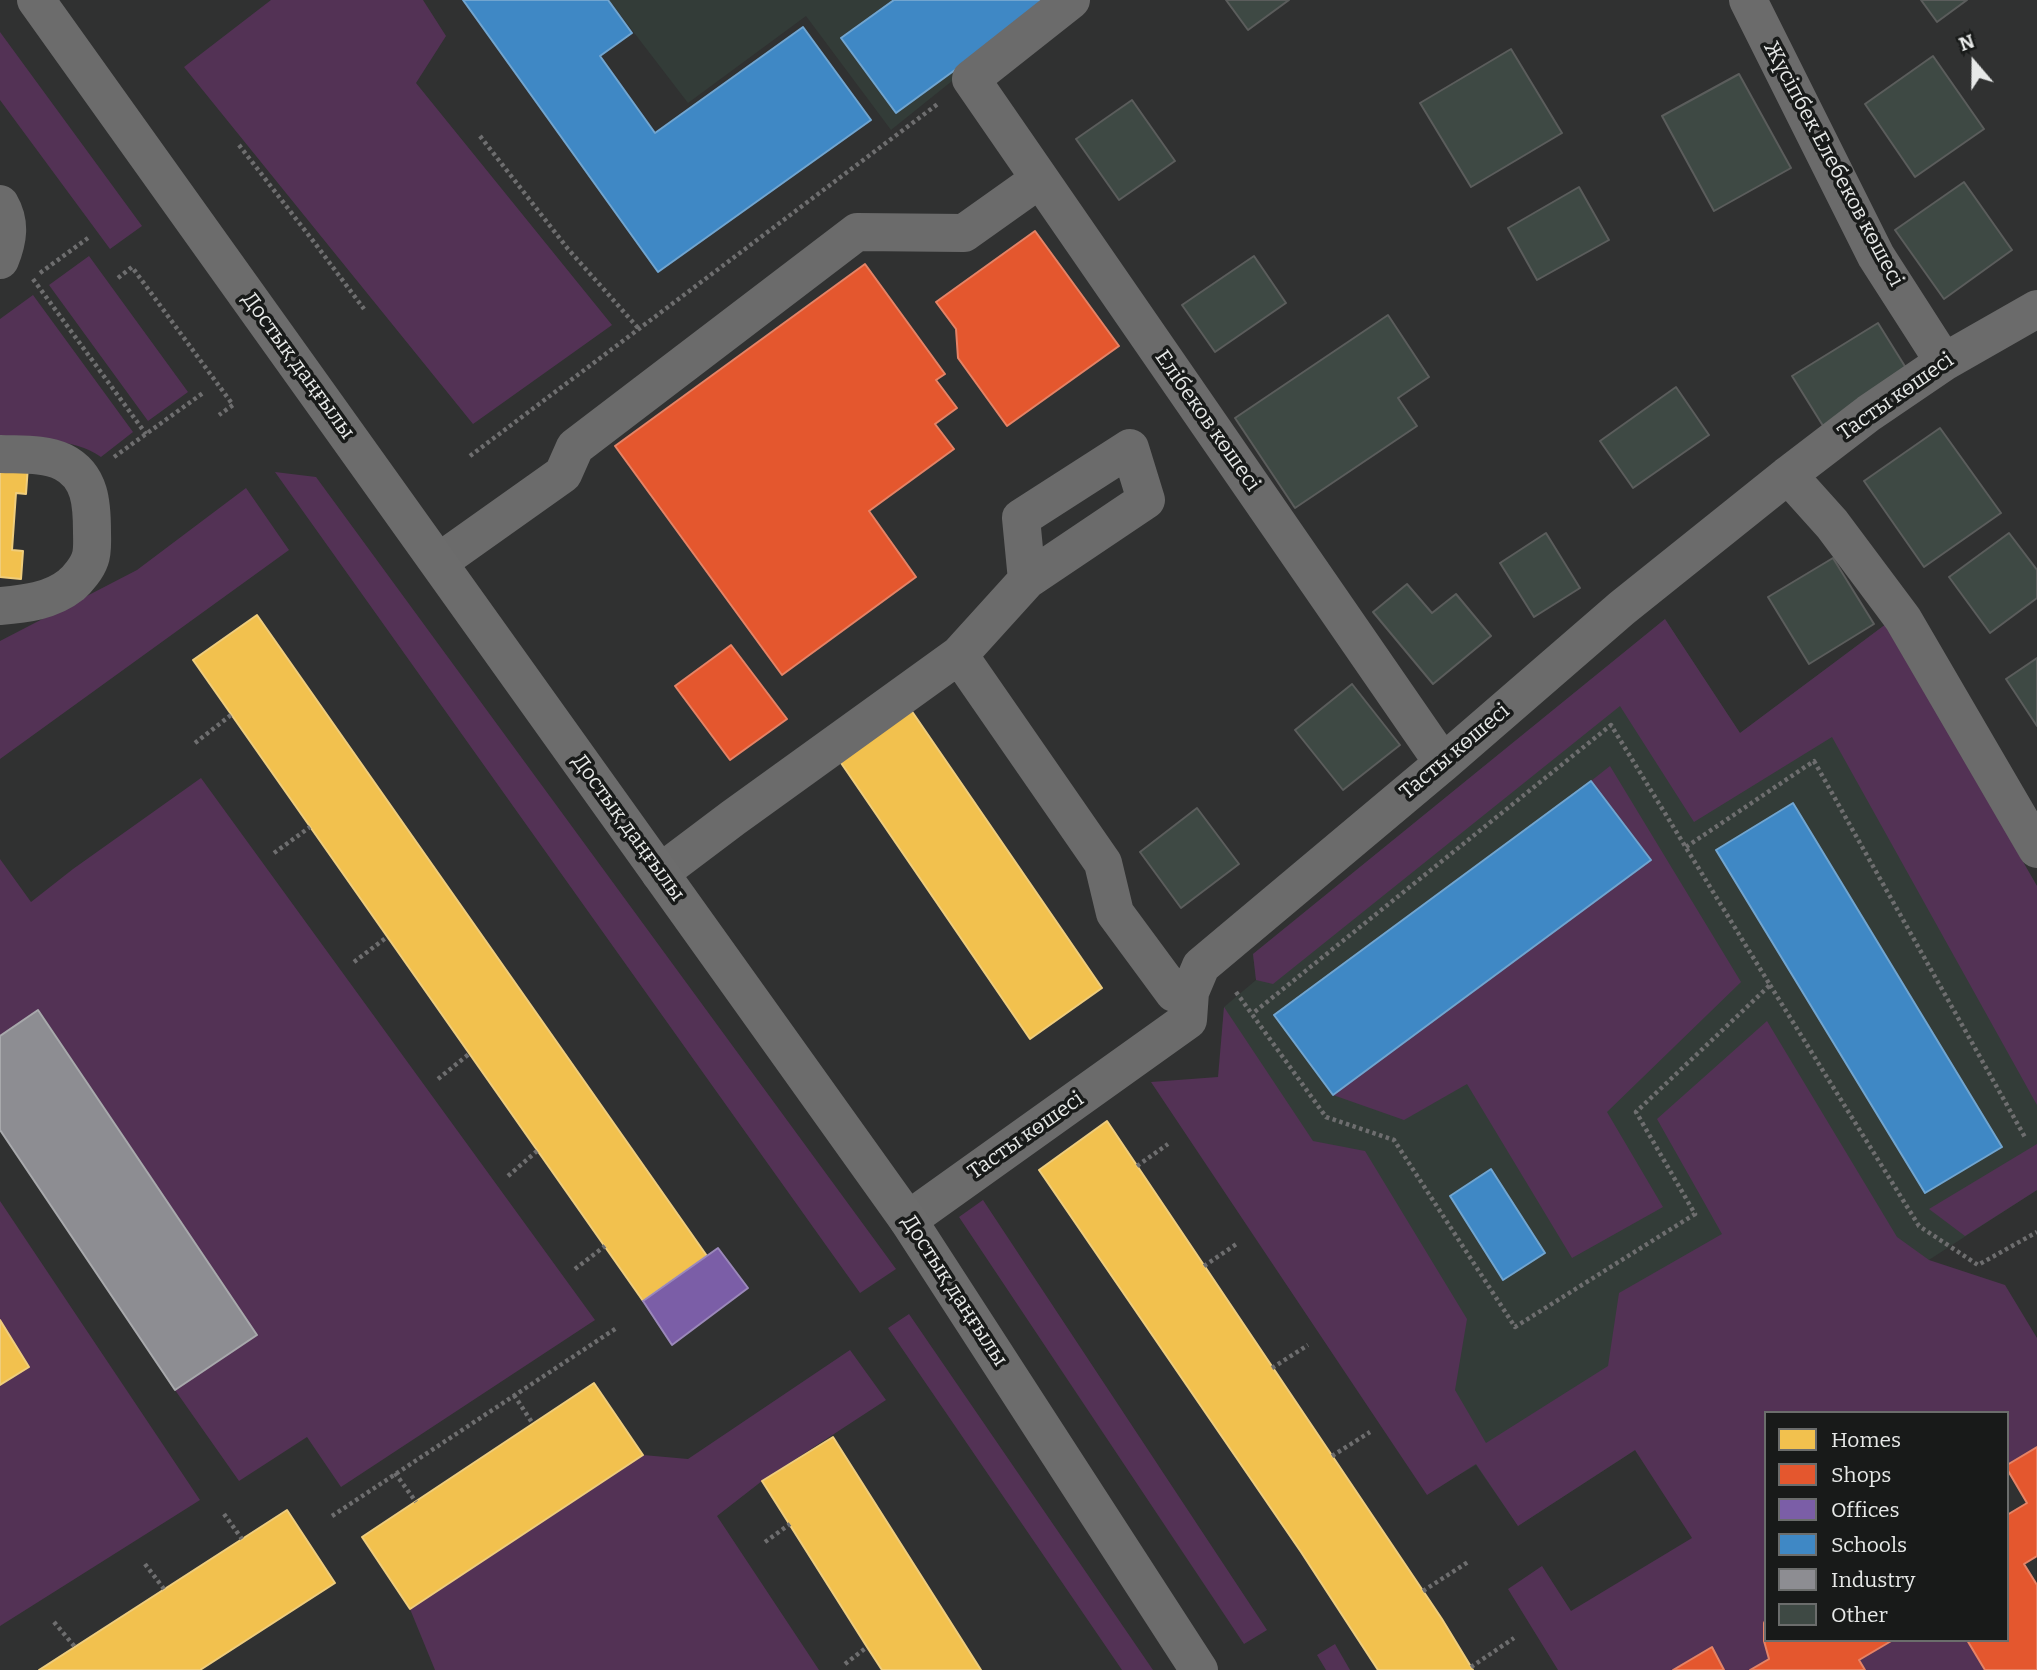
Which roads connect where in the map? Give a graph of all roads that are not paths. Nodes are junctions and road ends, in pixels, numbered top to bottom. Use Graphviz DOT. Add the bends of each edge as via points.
graph roads {
  1 [pos="36,0"];
  2 [pos="1071,0"];
  3 [pos="1748,0"];
  4 [pos="1040,179"];
  5 [pos="0,204"];
  6 [pos="12,272"];
  7 [pos="2037,309"];
  8 [pos="1944,362"];
  9 [pos="0,454"];
  10 [pos="1788,475"];
  11 [pos="439,562"];
  12 [pos="1027,580"];
  13 [pos="0,606"];
  14 [pos="959,655"];
  15 [pos="1443,764"];
  16 [pos="2037,849"];
  17 [pos="660,873"];
  18 [pos="1174,993"];
  19 [pos="908,1220"];
  20 [pos="1199,1670"];
  1 -- 11 [label="main road, Достық даңғылы"];
  2 -- 4 [label="street, Елібеков көшесі" via="971,79"];
  3 -- 8 [label="street, Жүсіпбек Елебеков көшесі" via="1876,256"];
  4 -- 11 [label="street" via="964,233 858,232 575,447 563,474"];
  4 -- 15 [label="street, Елібеков көшесі"];
  5 -- 6 [label="street" via="8,225 6,244"];
  7 -- 8 [label="street, Тасты көшесі"];
  8 -- 10 [label="street, Тасты көшесі"];
  9 -- 13 [label="street" via="48,456 66,463 79,473 92,506 90,558 71,585 30,603"];
  10 -- 15 [label="street, Тасты көшесі" via="1622,608"];
  10 -- 16 [label="street" via="1832,524 1903,619"];
  11 -- 17 [label="main road, Достық даңғылы"];
  12 -- 14 [label="street"];
  14 -- 17 [label="street"];
  14 -- 18 [label="street" via="1103,863 1115,913"];
  15 -- 19 [label="street, Тасты көшесі" via="1201,966 1190,992 1188,1020"];
  17 -- 19 [label="main road, Достық даңғылы"];
  19 -- 20 [label="main road, Достық даңғылы"];
}
